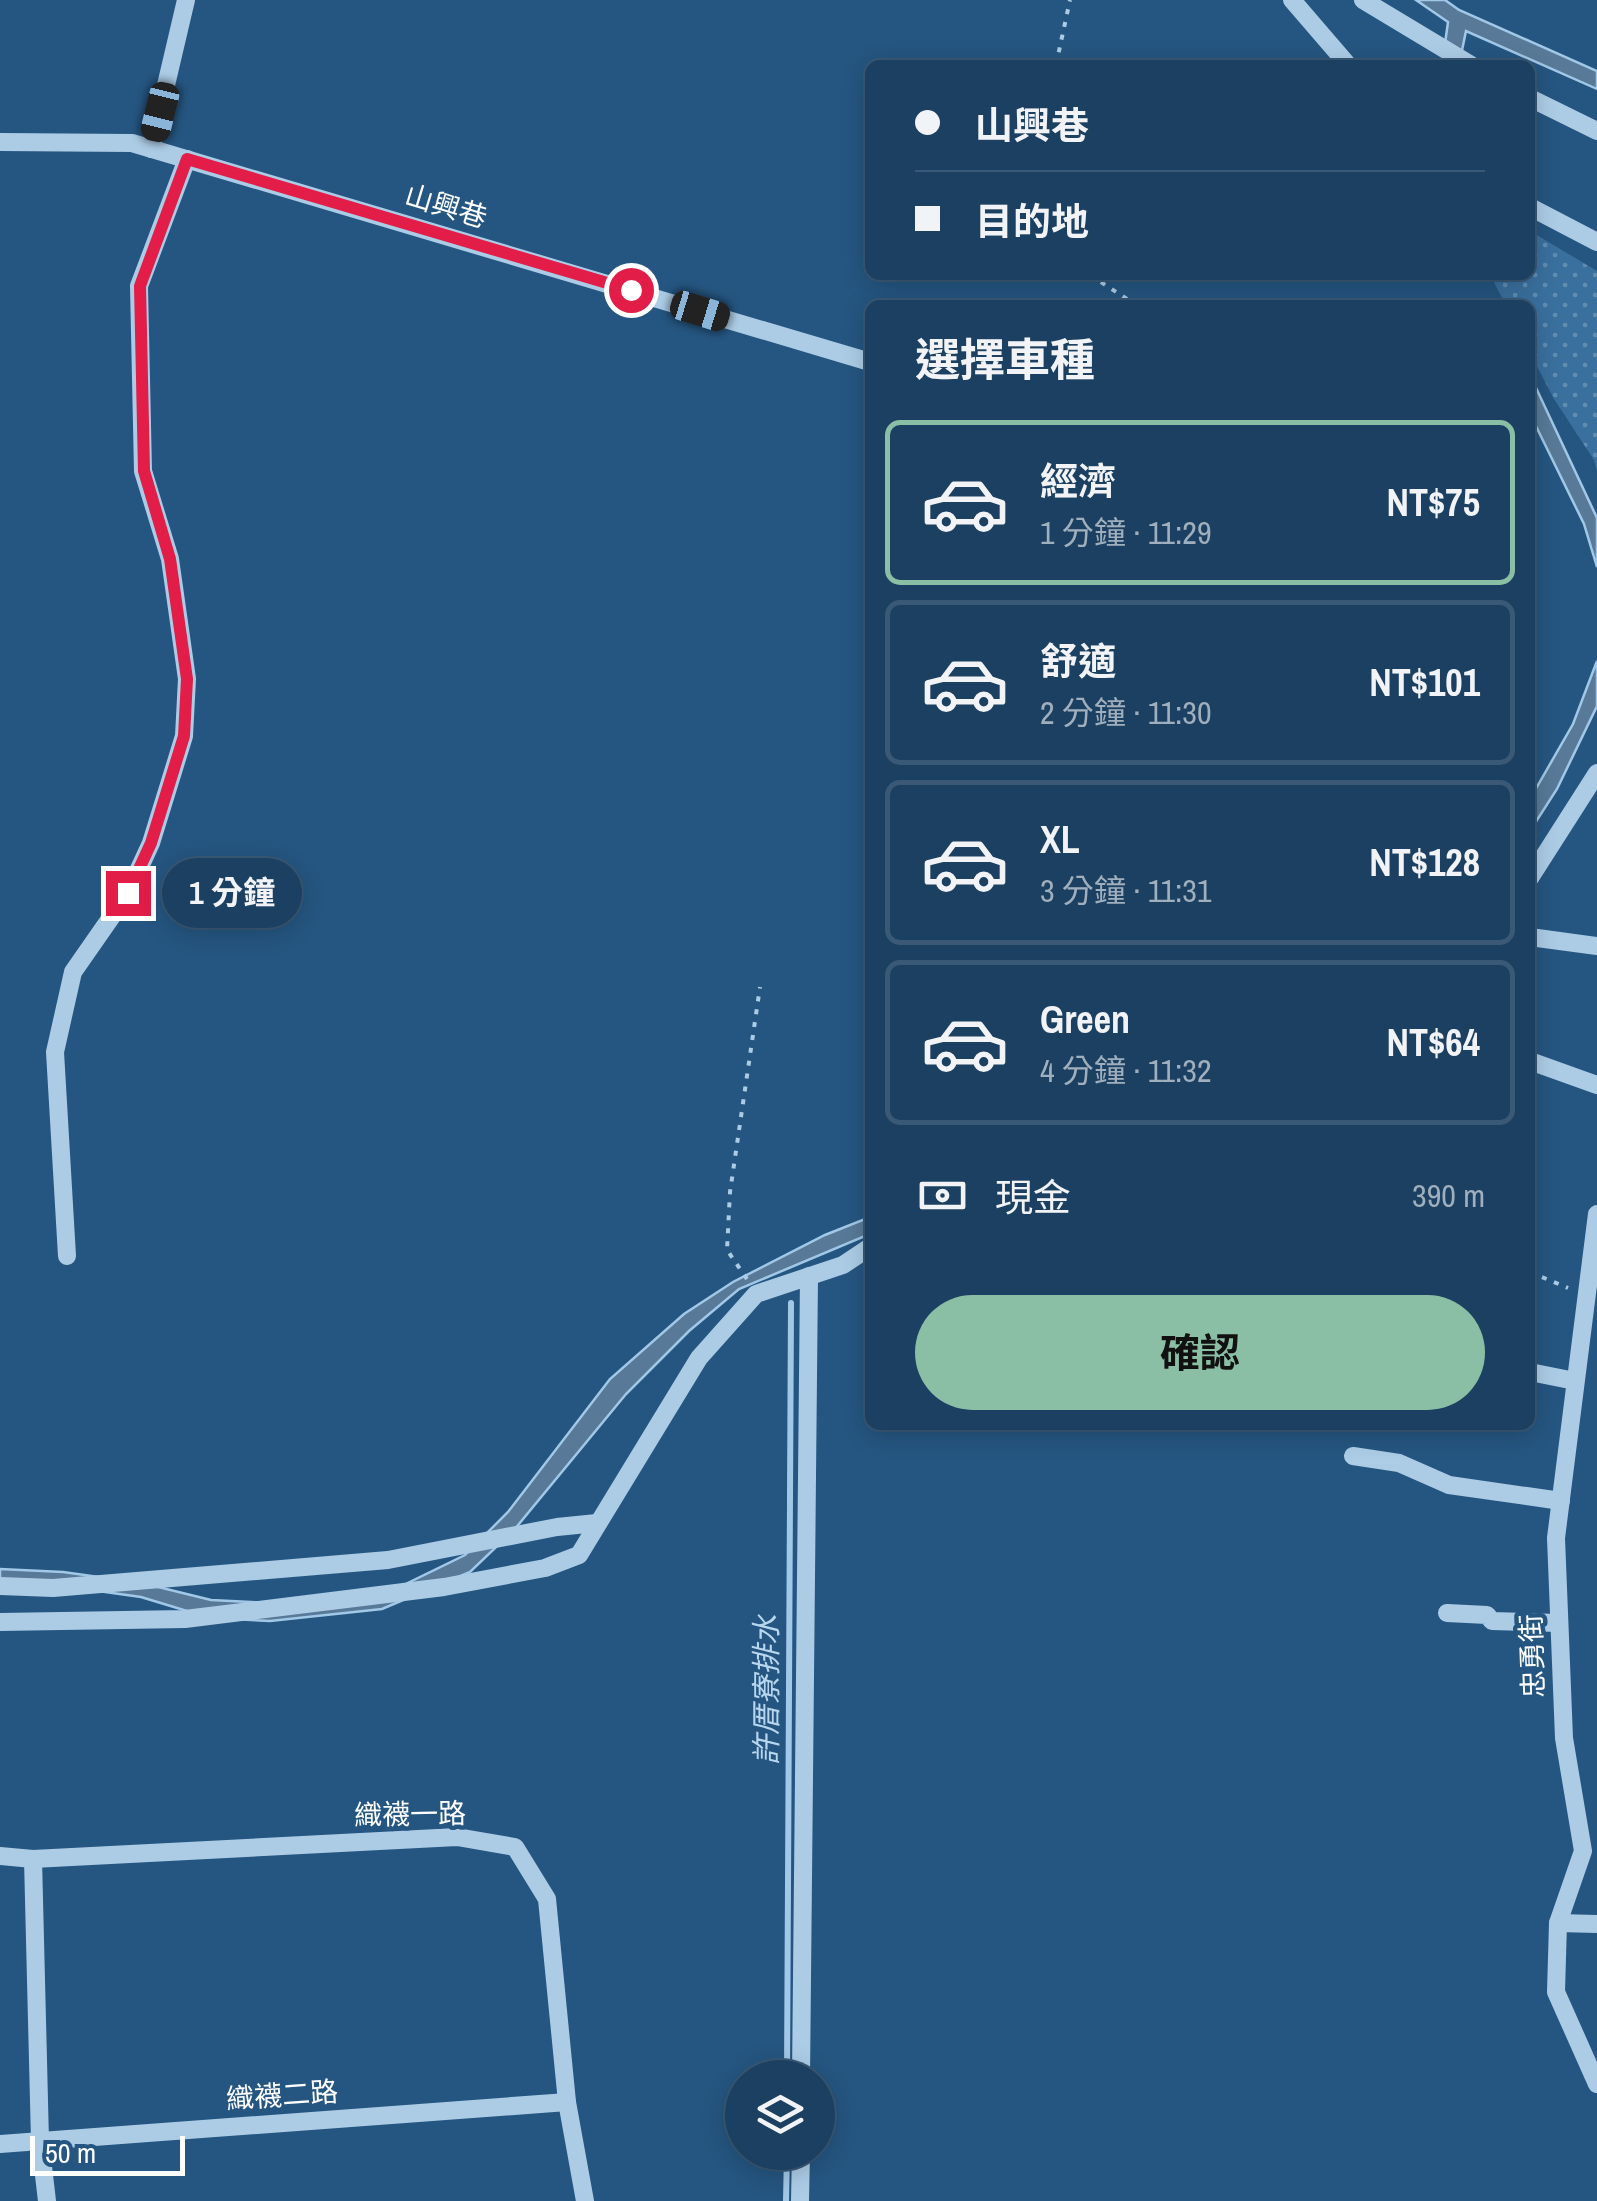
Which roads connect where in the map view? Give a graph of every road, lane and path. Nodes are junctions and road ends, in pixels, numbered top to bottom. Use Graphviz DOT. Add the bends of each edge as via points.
graph roads {
  1 [pos="186,0"];
  2 [pos="1070,0"];
  3 [pos="1292,0"];
  4 [pos="1363,0"];
  5 [pos="1057,60"];
  6 [pos="1344,60"];
  7 [pos="1464,60"];
  8 [pos="1535,100"];
  9 [pos="1597,131"];
  10 [pos="0,142"];
  11 [pos="150,149"];
  12 [pos="187,159"];
  13 [pos="1535,211"];
  14 [pos="1597,242"];
  15 [pos="1098,280"];
  16 [pos="1130,300"];
  17 [pos="865,361"];
  18 [pos="1597,773"];
  19 [pos="1535,870"];
  20 [pos="1535,938"];
  21 [pos="1597,946"];
  22 [pos="760,987"];
  23 [pos="1535,1063"];
  24 [pos="1597,1084"];
  25 [pos="1597,1214"];
  26 [pos="865,1251"];
  27 [pos="67,1256"];
  28 [pos="1535,1274"];
  29 [pos="809,1276"];
  30 [pos="756,1294"];
  31 [pos="1586,1295"];
  32 [pos="1589,1338"];
  33 [pos="1535,1373"];
  34 [pos="1575,1380"];
  35 [pos="1353,1456"];
  36 [pos="1560,1501"];
  37 [pos="596,1523"];
  38 [pos="0,1586"];
  39 [pos="1446,1613"];
  40 [pos="0,1622"];
  41 [pos="1558,1622"];
  42 [pos="0,1856"];
  43 [pos="32,1859"];
  44 [pos="1558,1923"];
  45 [pos="1597,1924"];
  46 [pos="802,2060"];
  47 [pos="1597,2084"];
  48 [pos="568,2102"];
  49 [pos="40,2140"];
  50 [pos="0,2144"];
  51 [pos="801,2170"];
  52 [pos="46,2201"];
  53 [pos="585,2201"];
  54 [pos="800,2201"];
  1 -- 11 [label="street"];
  2 -- 5 [label="path"];
  3 -- 6 [label="street"];
  4 -- 7 [label="street"];
  8 -- 9 [label="street"];
  10 -- 11 [label="street, 山興巷"];
  11 -- 12 [label="street, 山興巷"];
  12 -- 17 [label="street, 山興巷"];
  12 -- 27 [label="street" via="140,286 144,471 170,559 187,679 184,736 128,893 73,972 55,1052"];
  13 -- 14 [label="street"];
  15 -- 16 [label="path"];
  18 -- 19 [label="street"];
  20 -- 21 [label="street"];
  22 -- 30 [label="path" via="727,1250"];
  23 -- 24 [label="street"];
  25 -- 31 [label="street, 忠勇街"];
  26 -- 29 [label="street"];
  28 -- 31 [label="path"];
  29 -- 30 [label="street"];
  29 -- 46 [label="street"];
  30 -- 37 [label="street" via="699,1358"];
  31 -- 32 [label="street, 忠勇街"];
  32 -- 34 [label="street, 忠勇街"];
  33 -- 34 [label="street"];
  34 -- 36 [label="street, 忠勇街"];
  35 -- 36 [label="street" via="1400,1464 1448,1485"];
  36 -- 41 [label="street, 忠勇街"];
  37 -- 38 [label="street" via="388,1560 52,1588"];
  37 -- 40 [label="street" via="579,1555 546,1568 444,1587 185,1619"];
  39 -- 41 [label="street"];
  41 -- 44 [label="street, 忠勇街" via="1564,1738 1583,1851"];
  42 -- 43 [label="street, 織襪一路"];
  43 -- 48 [label="street, 織襪一路" via="457,1837 515,1846 547,1899"];
  43 -- 49 [label="street"];
  44 -- 45 [label="street"];
  44 -- 47 [label="street, 忠勇街" via="1556,1992"];
  48 -- 49 [label="street, 織襪二路"];
  48 -- 53 [label="street, 織襪一路"];
  49 -- 50 [label="street, 織襪二路"];
  49 -- 52 [label="street"];
  51 -- 54 [label="street"];
}
